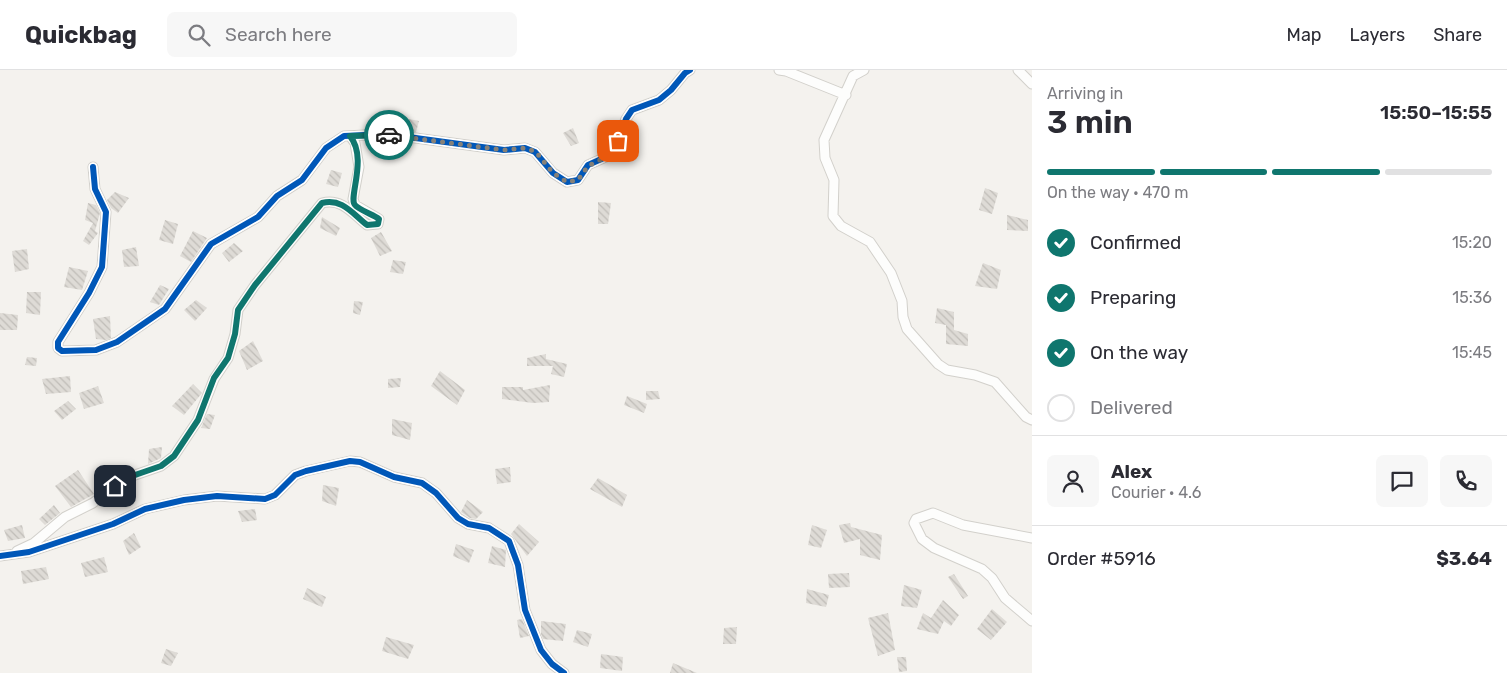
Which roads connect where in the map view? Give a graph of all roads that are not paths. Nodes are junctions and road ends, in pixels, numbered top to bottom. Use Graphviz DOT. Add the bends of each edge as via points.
graph roads {
  1 [pos="690,70"];
  2 [pos="780,70"];
  3 [pos="864,70"];
  4 [pos="1018,70"];
  5 [pos="1032,84"];
  6 [pos="846,95"];
  7 [pos="350,136"];
  8 [pos="93,167"];
  9 [pos="1032,420"];
  10 [pos="1032,538"];
  11 [pos="4,555"];
  12 [pos="1032,621"];
  13 [pos="564,673"];
  1 -- 7 [label="street" via="659,100 632,110 608,156 588,166 578,180 567,182 553,173 536,152 525,148 504,150 386,134"];
  2 -- 6 [label="street"];
  3 -- 6 [label="street" via="853,76"];
  4 -- 5 [label="street"];
  6 -- 9 [label="street" via="824,140 825,158 834,180 833,216 842,226 870,242 891,273 902,301 907,329 938,364 947,370 995,382"];
  7 -- 8 [label="street" via="344,136 326,148 302,180 277,196 258,217 212,244 165,310 103,348 62,351 58,342 102,267 106,212 95,189"];
  7 -- 11 [label="street" via="355,142 359,167 353,200 355,205 379,219 378,224 367,225 342,204 322,203 238,310 228,358 214,378 198,420 174,456 161,466 115,486 65,517 34,543"];
  10 -- 12 [label="street" via="964,525 933,513 916,518 914,523 922,539 934,548 982,569 1005,598"];
  11 -- 13 [label="street" via="29,552 113,524 145,509 184,500 217,496 264,499 275,494 295,475 350,461 360,462 394,477 422,483 458,518 468,524 489,528 509,541 518,565 524,610 541,650"];
}
